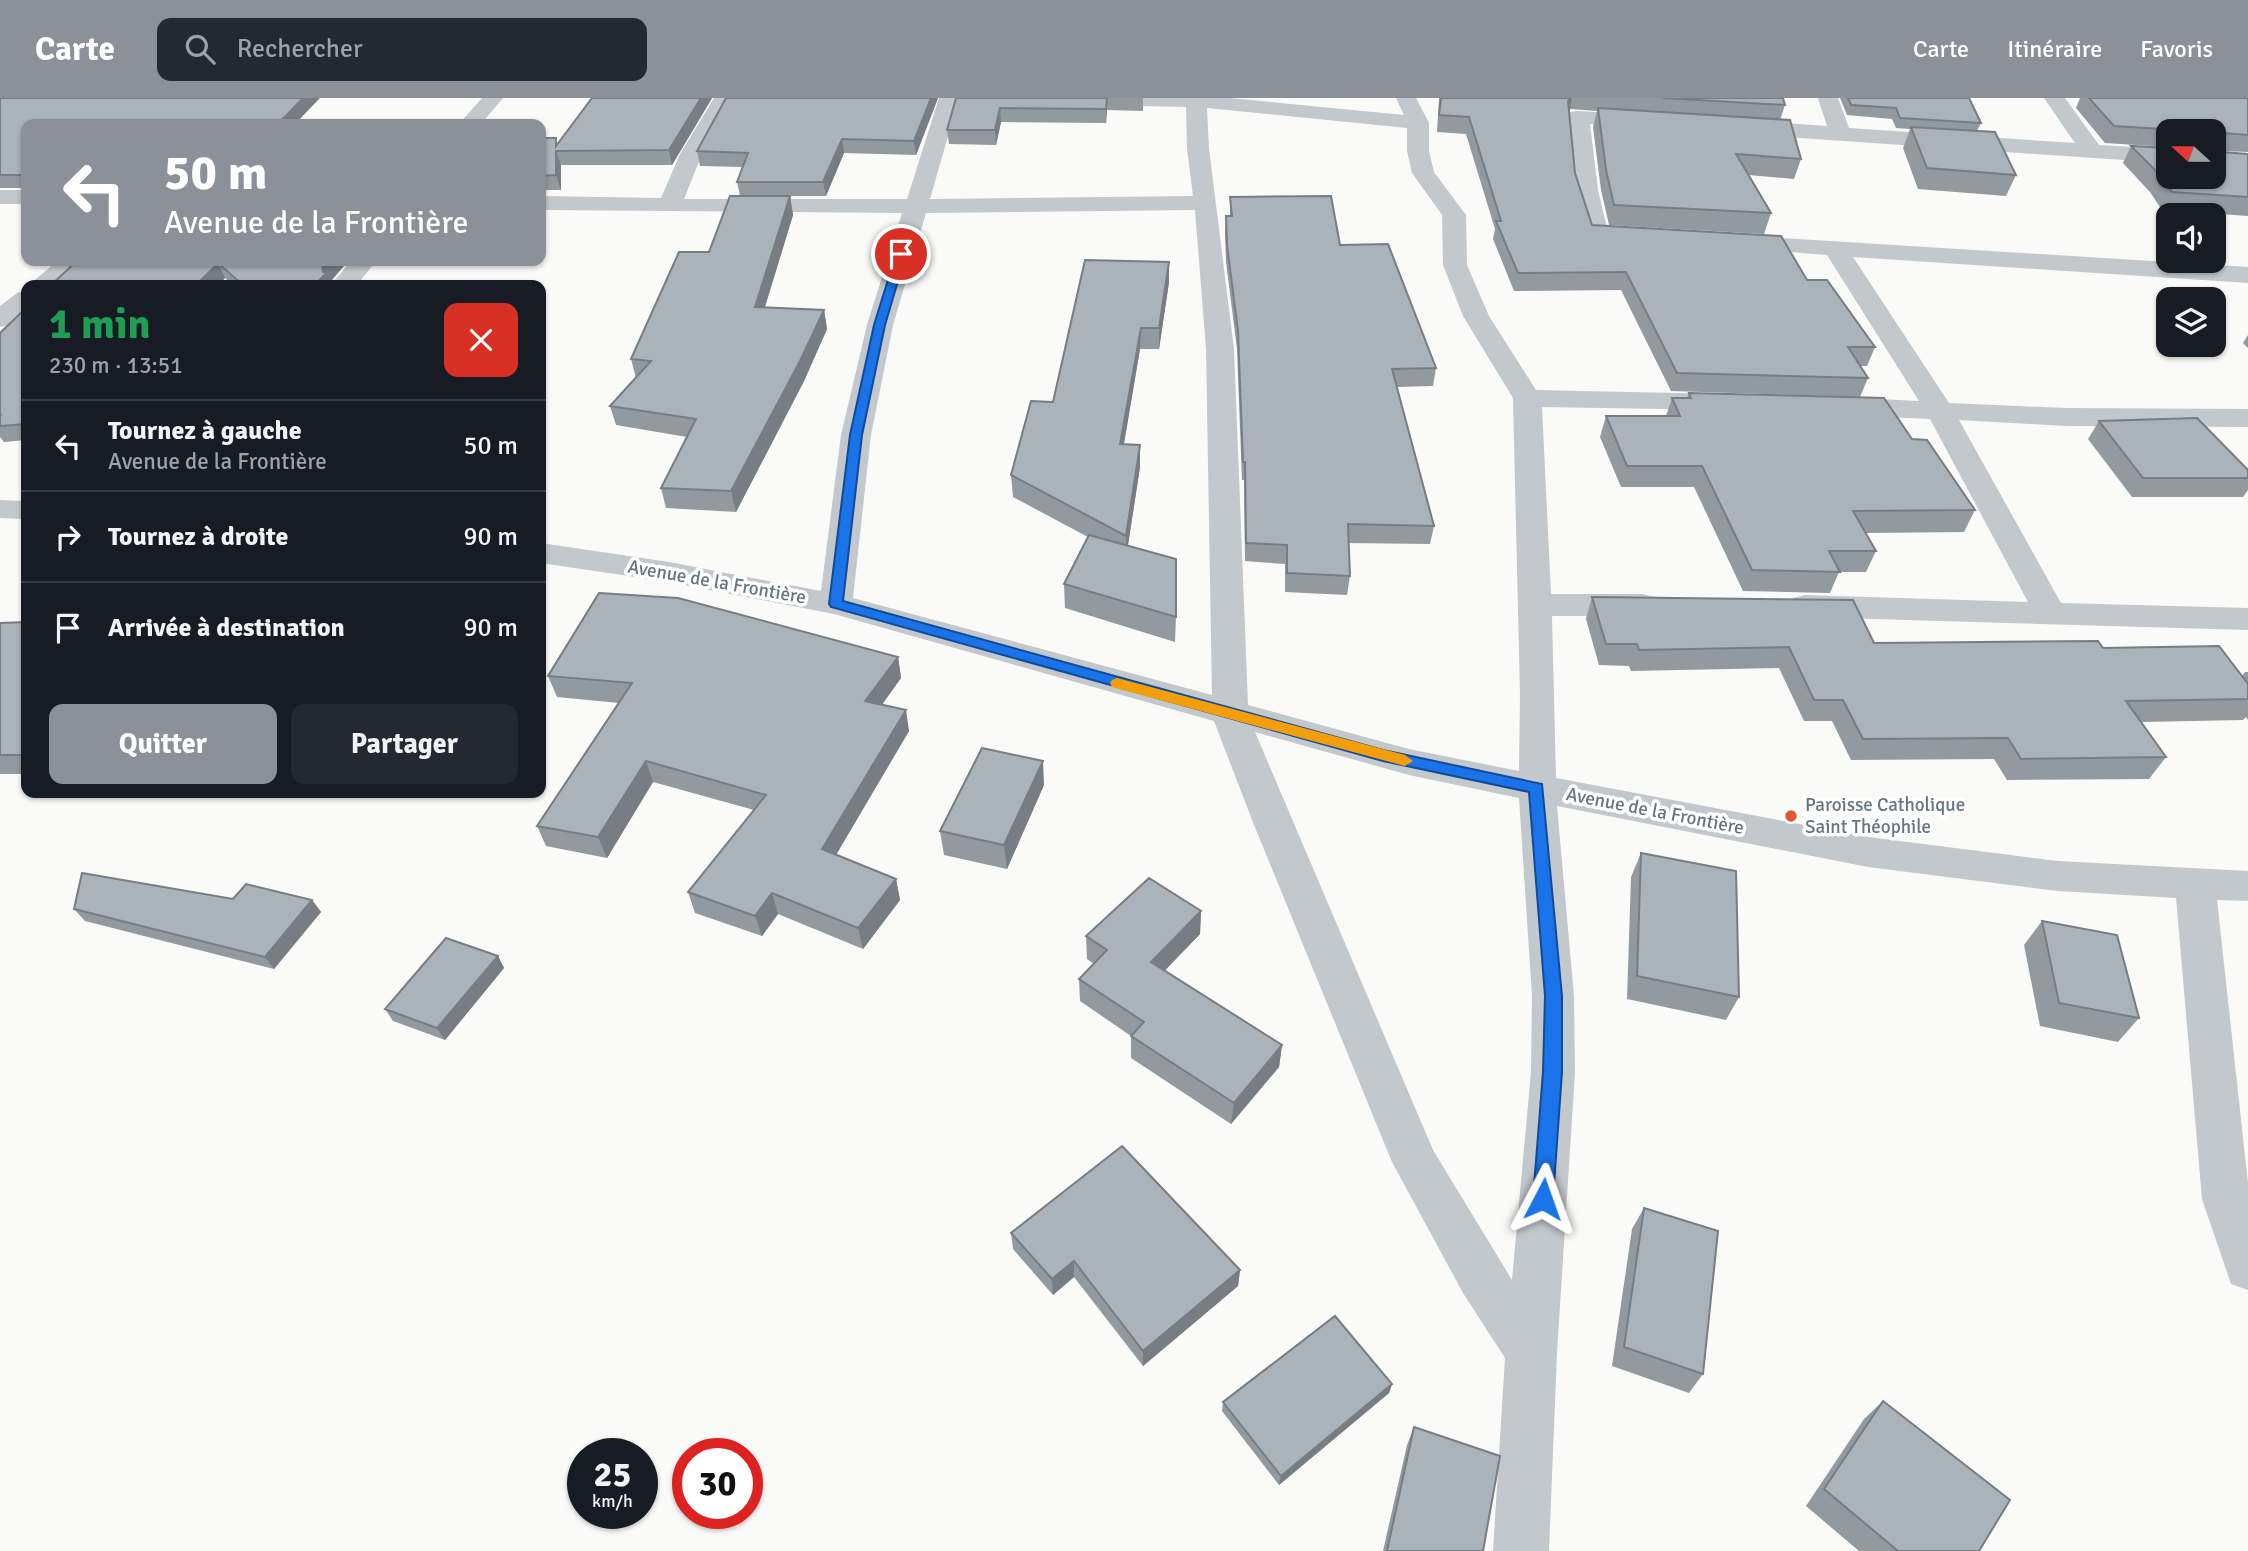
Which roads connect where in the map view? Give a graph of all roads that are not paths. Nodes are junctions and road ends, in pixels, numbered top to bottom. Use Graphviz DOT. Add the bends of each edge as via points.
graph roads {
  1 [pos="493,98"];
  2 [pos="724,98"];
  3 [pos="948,98"];
  4 [pos="1044,98"];
  5 [pos="1828,98"];
  6 [pos="2054,98"];
  7 [pos="1196,99"];
  8 [pos="1577,108"];
  9 [pos="1412,110"];
  10 [pos="474,119"];
  11 [pos="1673,123"];
  12 [pos="1714,125"];
  13 [pos="1840,133"];
  14 [pos="2092,151"];
  15 [pos="2156,155"];
  16 [pos="0,197"];
  17 [pos="21,197"];
  18 [pos="546,203"];
  19 [pos="1206,203"];
  20 [pos="669,206"];
  21 [pos="915,206"];
  22 [pos="1667,239"];
  23 [pos="1709,241"];
  24 [pos="1834,247"];
  25 [pos="66,266"];
  26 [pos="360,266"];
  27 [pos="2248,275"];
  28 [pos="48,280"];
  29 [pos="348,280"];
  30 [pos="21,302"];
  31 [pos="0,319"];
  32 [pos="0,325"];
  33 [pos="21,327"];
  34 [pos="1527,398"];
  35 [pos="1747,403"];
  36 [pos="1816,405"];
  37 [pos="1939,410"];
  38 [pos="2248,418"];
  39 [pos="0,509"];
  40 [pos="21,510"];
  41 [pos="546,554"];
  42 [pos="836,604"];
  43 [pos="1533,605"];
  44 [pos="1680,605"];
  45 [pos="1774,606"];
  46 [pos="2050,612"];
  47 [pos="2248,619"];
  48 [pos="1230,715"];
  49 [pos="1537,788"];
  50 [pos="2195,883"];
  51 [pos="2248,886"];
  52 [pos="2248,1267"];
  53 [pos="1531,1352"];
  54 [pos="1521,1551"];
  1 -- 10 [label="street"];
  2 -- 20 [label="street" via="691,154"];
  3 -- 21 [label="street"];
  4 -- 7 [label="street"];
  5 -- 13 [label="street"];
  6 -- 14 [label="street"];
  7 -- 9 [label="street"];
  7 -- 19 [label="street"];
  8 -- 11 [label="street"];
  8 -- 22 [label="street" via="1586,190 1597,235"];
  9 -- 34 [label="street" via="1423,173 1454,215 1455,265 1476,316"];
  12 -- 13 [label="street"];
  13 -- 14 [label="street"];
  14 -- 15 [label="street"];
  16 -- 17 [label="street"];
  18 -- 20 [label="street"];
  19 -- 21 [label="street"];
  19 -- 48 [label="street" via="1220,349"];
  20 -- 21 [label="street"];
  21 -- 42 [label="street" via="880,325 856,435"];
  23 -- 24 [label="street"];
  24 -- 27 [label="street"];
  24 -- 37 [label="street"];
  25 -- 28 [label="street"];
  26 -- 29 [label="street"];
  30 -- 31 [label="street"];
  32 -- 33 [label="street"];
  34 -- 35 [label="street"];
  34 -- 43 [label="street"];
  36 -- 37 [label="street"];
  37 -- 38 [label="street" via="2066,417"];
  37 -- 46 [label="street"];
  39 -- 40 [label="street"];
  41 -- 42 [label="street, Avenue de la Frontière"];
  42 -- 48 [label="street, Avenue de la Frontière"];
  43 -- 44 [label="street"];
  43 -- 49 [label="street"];
  45 -- 46 [label="street"];
  46 -- 47 [label="street"];
  48 -- 49 [label="street, Avenue de la Frontière" via="1409,762"];
  48 -- 53 [label="street" via="1415,1162 1480,1276"];
  49 -- 50 [label="street, Avenue de la Frontière" via="1868,852 2058,876"];
  49 -- 53 [label="street" via="1553,996 1553,1072"];
  50 -- 51 [label="street, Avenue de la Frontière"];
  50 -- 52 [label="street" via="2227,1199"];
  53 -- 54 [label="street"];
}
